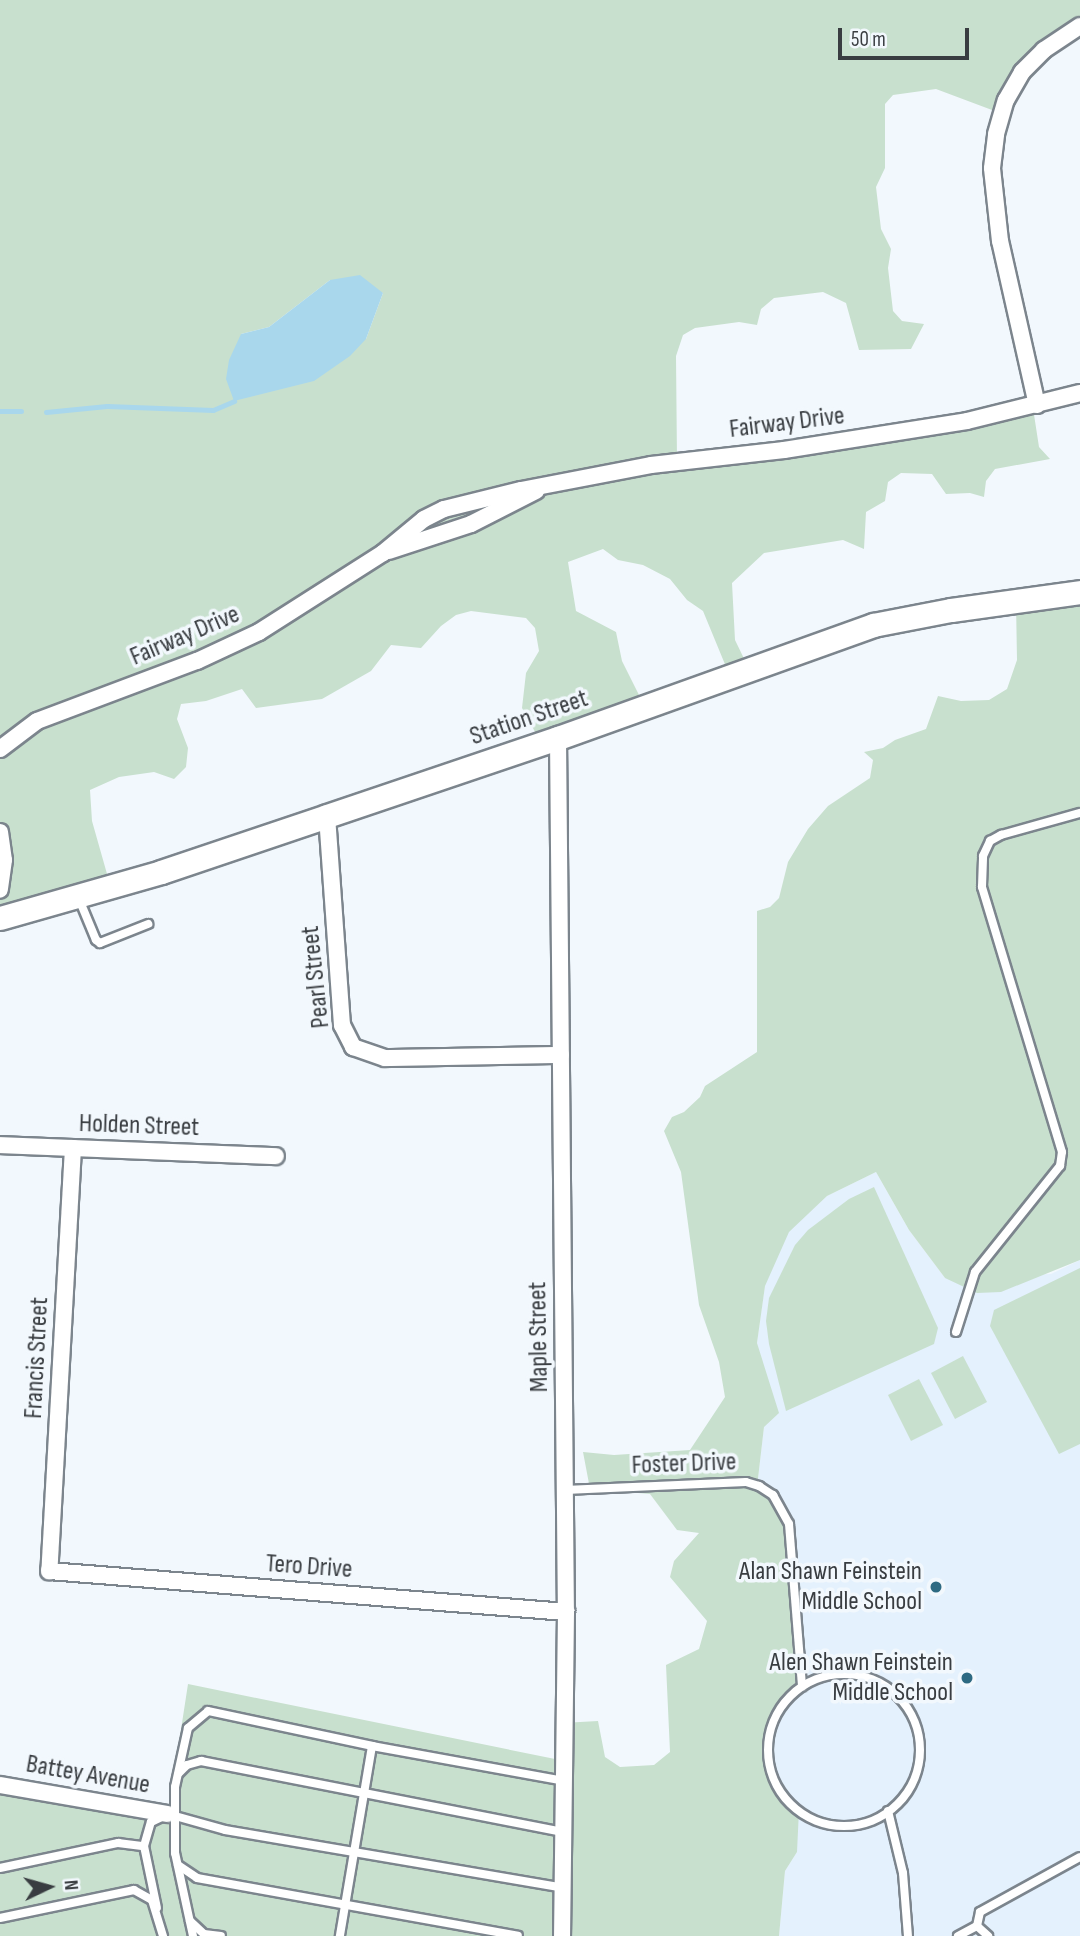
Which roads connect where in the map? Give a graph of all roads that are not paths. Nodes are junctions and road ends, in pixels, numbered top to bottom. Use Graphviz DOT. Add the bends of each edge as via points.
graph roads {
  1 [pos="1080,26"];
  2 [pos="1080,393"];
  3 [pos="1037,405"];
  4 [pos="543,486"];
  5 [pos="383,553"];
  6 [pos="1080,592"];
  7 [pos="558,738"];
  8 [pos="0,749"];
  9 [pos="1080,813"];
  10 [pos="327,816"];
  11 [pos="0,832"];
  12 [pos="0,890"];
  13 [pos="78,897"];
  14 [pos="0,918"];
  15 [pos="148,924"];
  16 [pos="561,1055"];
  17 [pos="0,1145"];
  18 [pos="74,1148"];
  19 [pos="276,1156"];
  20 [pos="956,1332"];
  21 [pos="565,1490"];
  22 [pos="49,1571"];
  23 [pos="566,1612"];
  24 [pos="802,1686"];
  25 [pos="372,1746"];
  26 [pos="179,1773"];
  27 [pos="564,1781"];
  28 [pos="0,1785"];
  29 [pos="364,1793"];
  30 [pos="888,1811"];
  31 [pos="172,1818"];
  32 [pos="564,1832"];
  33 [pos="144,1846"];
  34 [pos="354,1853"];
  35 [pos="1080,1857"];
  36 [pos="178,1865"];
  37 [pos="0,1868"];
  38 [pos="563,1888"];
  39 [pos="345,1906"];
  40 [pos="157,1908"];
  41 [pos="0,1918"];
  42 [pos="189,1919"];
  43 [pos="977,1926"];
  44 [pos="160,1936"];
  45 [pos="193,1936"];
  46 [pos="221,1936"];
  47 [pos="340,1936"];
  48 [pos="517,1936"];
  49 [pos="562,1936"];
  50 [pos="908,1936"];
  51 [pos="958,1936"];
  52 [pos="988,1936"];
  1 -- 3 [label="street" via="1044,50 1022,72 1006,100 992,168 1000,242"];
  2 -- 3 [label="street, Fairway Drive"];
  3 -- 4 [label="street, Fairway Drive" via="913,430 651,465"];
  4 -- 5 [label="street, Fairway Drive" via="471,524"];
  4 -- 5 [label="street, Fairway Drive" via="444,509 424,519"];
  5 -- 8 [label="street, Fairway Drive" via="259,632 197,661 37,721"];
  6 -- 7 [label="street, Station Street" via="873,625"];
  7 -- 10 [label="street, Station Street"];
  7 -- 16 [label="street, Maple Street"];
  9 -- 20 [label="lane" via="1001,835 990,841 984,856 982,887 1062,1152 1060,1166 975,1272"];
  10 -- 13 [label="street, Station Street"];
  10 -- 16 [label="street, Pearl Street" via="342,1025 353,1047 385,1058"];
  11 -- 12 [label="street" via="4,860"];
  13 -- 14 [label="street, Station Street"];
  13 -- 15 [label="lane" via="100,943"];
  16 -- 21 [label="street, Maple Street"];
  17 -- 18 [label="street, Holden Street"];
  18 -- 19 [label="street, Holden Street"];
  18 -- 22 [label="street, Francis Street"];
  21 -- 23 [label="street, Maple Street"];
  21 -- 24 [label="lane, Foster Drive" via="746,1482 773,1495 789,1524"];
  22 -- 23 [label="street, Tero Drive"];
  23 -- 27 [label="street, Maple Street"];
  24 -- 30 [label="lane" via="831,1675 862,1676 901,1700 916,1727 919,1758 909,1788"];
  24 -- 30 [label="lane" via="780,1709 769,1739 768,1755 777,1786 798,1810 827,1824 859,1824"];
  25 -- 26 [label="lane" via="208,1711 188,1728"];
  25 -- 27 [label="lane"];
  25 -- 29 [label="lane"];
  26 -- 29 [label="lane" via="201,1761"];
  26 -- 31 [label="lane"];
  27 -- 32 [label="street, Maple Street"];
  28 -- 31 [label="street, Battey Avenue"];
  29 -- 32 [label="lane"];
  29 -- 34 [label="lane"];
  30 -- 50 [label="lane" via="903,1874"];
  31 -- 33 [label="lane" via="151,1822"];
  31 -- 34 [label="lane"];
  31 -- 36 [label="lane"];
  32 -- 38 [label="street, Maple Street"];
  33 -- 37 [label="lane" via="118,1843"];
  33 -- 40 [label="lane"];
  34 -- 38 [label="lane"];
  34 -- 39 [label="lane"];
  35 -- 43 [label="lane" via="980,1912"];
  36 -- 39 [label="lane" via="197,1878"];
  36 -- 42 [label="lane"];
  38 -- 49 [label="street, Maple Street"];
  39 -- 47 [label="lane"];
  39 -- 48 [label="lane"];
  40 -- 41 [label="lane" via="134,1890"];
  40 -- 44 [label="lane"];
  42 -- 45 [label="lane"];
  42 -- 46 [label="lane" via="204,1934"];
  43 -- 51 [label="lane"];
  43 -- 52 [label="lane"];
}
